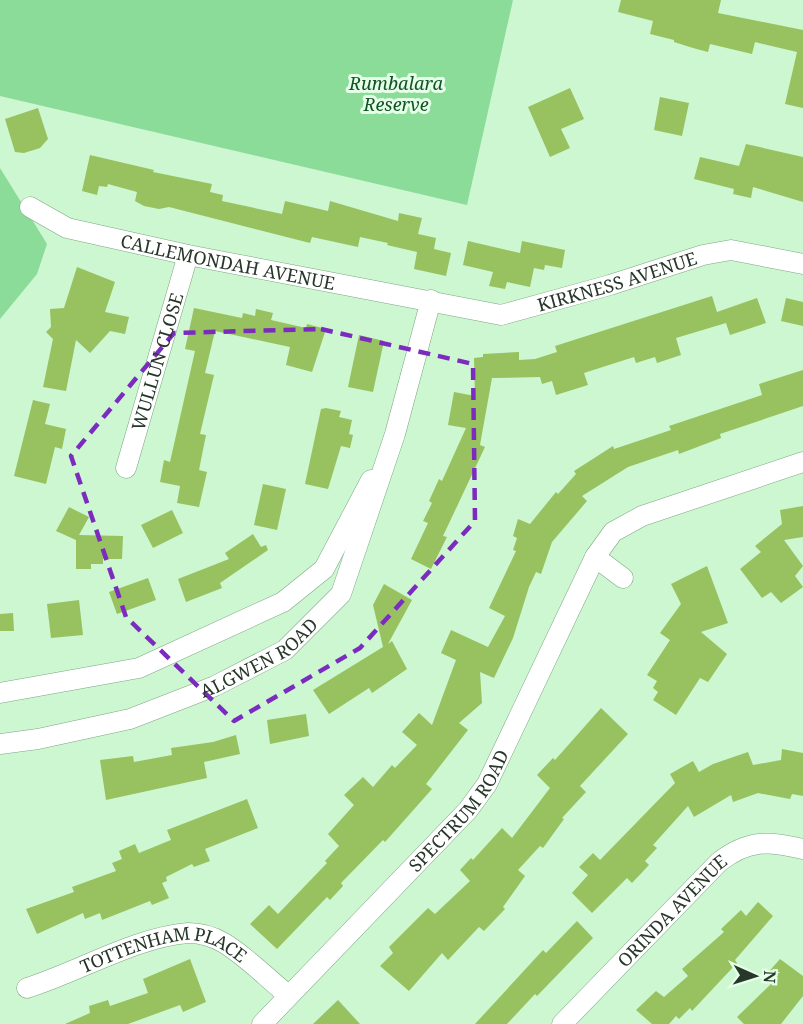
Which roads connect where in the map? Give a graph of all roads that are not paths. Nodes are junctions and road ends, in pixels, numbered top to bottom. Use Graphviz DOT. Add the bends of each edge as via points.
graph roads {
  1 [pos="30,207"];
  2 [pos="188,255"];
  3 [pos="803,264"];
  4 [pos="431,300"];
  5 [pos="395,434"];
  6 [pos="803,462"];
  7 [pos="126,468"];
  8 [pos="596,556"];
  9 [pos="623,578"];
  10 [pos="0,693"];
  11 [pos="0,744"];
  12 [pos="803,849"];
  13 [pos="27,988"];
  14 [pos="288,995"];
  15 [pos="262,1024"];
  16 [pos="562,1024"];
  1 -- 2 [label="street, CALLEMONDAH AVENUE" via="67,228"];
  2 -- 4 [label="street, CALLEMONDAH AVENUE"];
  2 -- 7 [label="street, WULLUN CLOSE"];
  3 -- 4 [label="street, KIRKNESS AVENUE" via="731,250 501,315"];
  4 -- 5 [label="street, ALGWEN ROAD"];
  5 -- 10 [label="street, ALGWEN ROAD" via="324,569 283,602 139,668"];
  5 -- 11 [label="street, ALGWEN ROAD" via="341,594 285,650 215,686 130,718"];
  6 -- 8 [label="street, SPECTRUM ROAD" via="642,516 613,532"];
  8 -- 9 [label="street"];
  8 -- 14 [label="street, SPECTRUM ROAD" via="486,783 468,810"];
  12 -- 16 [label="street, ORINDA AVENUE" via="766,843 735,850"];
  13 -- 14 [label="street, TOTTENHAM PLACE" via="131,948 190,933 223,942"];
  14 -- 15 [label="street, SPECTRUM ROAD"];
}
